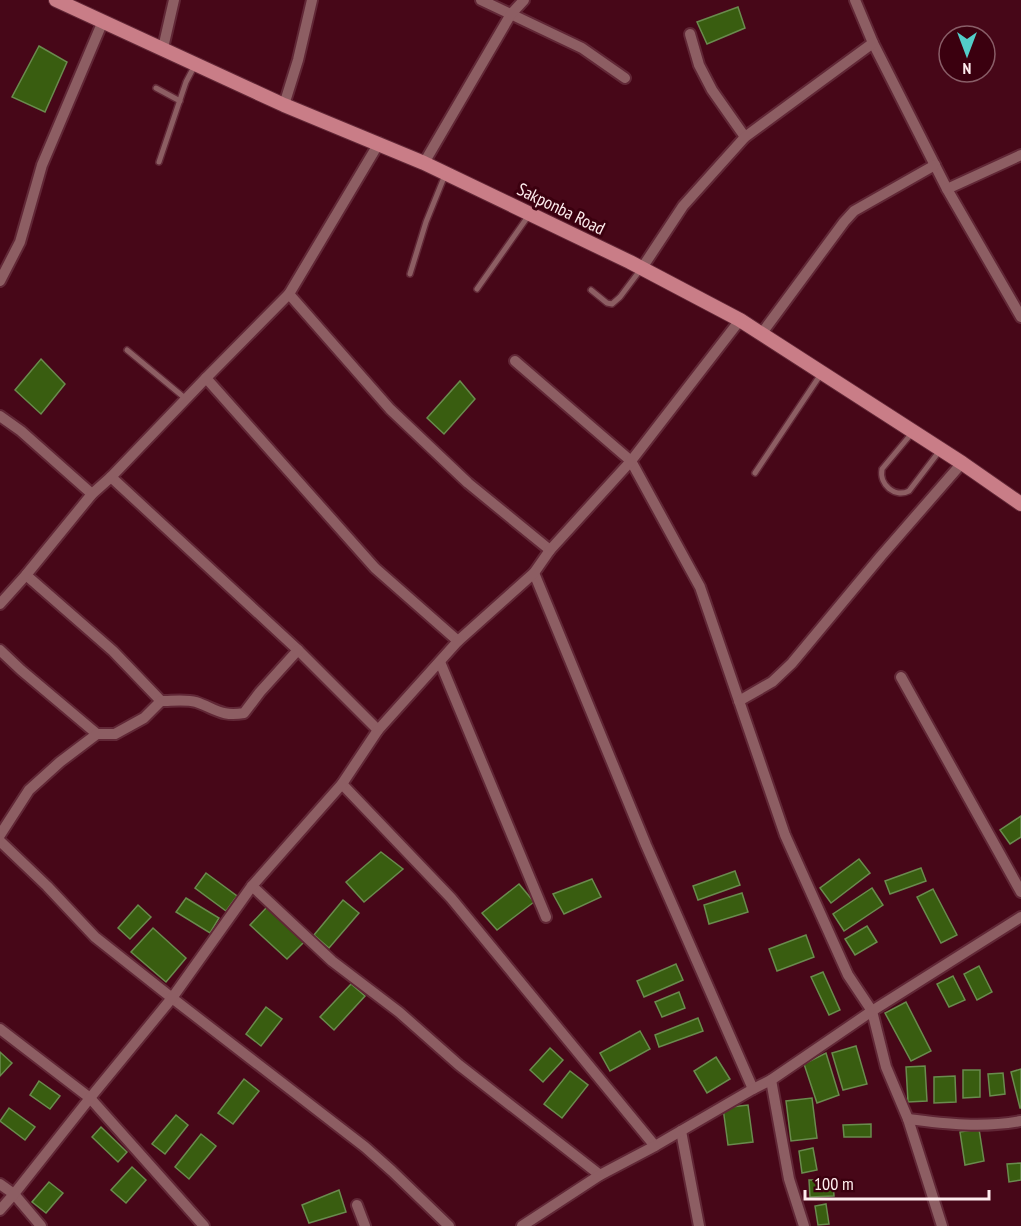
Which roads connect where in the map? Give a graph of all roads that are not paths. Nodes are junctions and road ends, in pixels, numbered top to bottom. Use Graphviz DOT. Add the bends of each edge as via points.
graph roads {
  1 [pos="56,0"];
  2 [pos="174,0"];
  3 [pos="312,0"];
  4 [pos="481,0"];
  5 [pos="524,0"];
  6 [pos="855,0"];
  7 [pos="512,14"];
  8 [pos="103,21"];
  9 [pos="690,34"];
  10 [pos="873,43"];
  11 [pos="164,48"];
  12 [pos="196,63"];
  13 [pos="626,78"];
  14 [pos="156,88"];
  15 [pos="180,100"];
  16 [pos="284,105"];
  17 [pos="745,137"];
  18 [pos="379,143"];
  19 [pos="1021,154"];
  20 [pos="159,162"];
  21 [pos="424,163"];
  22 [pos="935,165"];
  23 [pos="446,173"];
  24 [pos="947,189"];
  25 [pos="530,214"];
  26 [pos="642,268"];
  27 [pos="410,274"];
  28 [pos="0,281"];
  29 [pos="477,289"];
  30 [pos="591,290"];
  31 [pos="289,294"];
  32 [pos="1021,317"];
  33 [pos="740,320"];
  34 [pos="762,333"];
  35 [pos="127,350"];
  36 [pos="515,362"];
  37 [pos="822,373"];
  38 [pos="206,378"];
  39 [pos="186,399"];
  40 [pos="0,416"];
  41 [pos="913,432"];
  42 [pos="940,449"];
  43 [pos="631,460"];
  44 [pos="962,463"];
  45 [pos="755,473"];
  46 [pos="111,477"];
  47 [pos="92,494"];
  48 [pos="1020,501"];
  49 [pos="550,550"];
  50 [pos="534,573"];
  51 [pos="26,575"];
  52 [pos="0,604"];
  53 [pos="458,641"];
  54 [pos="0,650"];
  55 [pos="298,650"];
  56 [pos="440,662"];
  57 [pos="901,677"];
  58 [pos="161,701"];
  59 [pos="740,701"];
  60 [pos="378,730"];
  61 [pos="97,734"];
  62 [pos="342,784"];
  63 [pos="0,835"];
  64 [pos="0,841"];
  65 [pos="252,886"];
  66 [pos="1021,892"];
  67 [pos="1021,916"];
  68 [pos="546,917"];
  69 [pos="172,998"];
  70 [pos="872,1011"];
  71 [pos="0,1029"];
  72 [pos="771,1080"];
  73 [pos="753,1089"];
  74 [pos="90,1098"];
  75 [pos="908,1119"];
  76 [pos="1021,1121"];
  77 [pos="681,1131"];
  78 [pos="655,1146"];
  79 [pos="600,1175"];
  80 [pos="0,1184"];
  81 [pos="14,1194"];
  82 [pos="357,1205"];
  83 [pos="0,1210"];
  84 [pos="527,1224"];
  85 [pos="41,1226"];
  86 [pos="204,1226"];
  87 [pos="365,1226"];
  88 [pos="449,1226"];
  89 [pos="699,1226"];
  90 [pos="804,1226"];
  91 [pos="942,1226"];
  1 -- 8 [label="main road, Sakponba Road"];
  2 -- 11 [label="street"];
  3 -- 16 [label="street"];
  4 -- 7 [label="street"];
  5 -- 7 [label="street"];
  6 -- 10 [label="street"];
  7 -- 13 [label="street" via="582,48"];
  7 -- 21 [label="street"];
  8 -- 11 [label="main road, Sakponba Road"];
  8 -- 28 [label="street" via="42,165 20,242"];
  9 -- 17 [label="street" via="712,90"];
  10 -- 17 [label="street"];
  10 -- 22 [label="street"];
  11 -- 12 [label="main road, Sakponba Road"];
  12 -- 15 [label="lane"];
  12 -- 16 [label="main road, Sakponba Road"];
  14 -- 15 [label="lane"];
  15 -- 20 [label="lane"];
  16 -- 18 [label="main road, Sakponba Road"];
  17 -- 26 [label="street" via="683,206"];
  18 -- 21 [label="main road, Sakponba Road"];
  18 -- 31 [label="street"];
  19 -- 24 [label="street"];
  21 -- 23 [label="main road, Sakponba Road"];
  22 -- 24 [label="street"];
  22 -- 34 [label="street" via="854,211"];
  23 -- 25 [label="main road, Sakponba Road"];
  23 -- 27 [label="lane"];
  24 -- 32 [label="street"];
  25 -- 26 [label="main road, Sakponba Road"];
  25 -- 29 [label="lane"];
  26 -- 30 [label="lane" via="612,304"];
  26 -- 33 [label="main road, Sakponba Road"];
  31 -- 38 [label="street"];
  31 -- 49 [label="street" via="390,409 468,483"];
  33 -- 34 [label="main road, Sakponba Road"];
  33 -- 43 [label="street"];
  34 -- 37 [label="main road, Sakponba Road"];
  35 -- 39 [label="lane"];
  36 -- 43 [label="street"];
  37 -- 41 [label="main road, Sakponba Road"];
  37 -- 45 [label="lane"];
  38 -- 39 [label="street"];
  38 -- 53 [label="street" via="375,568"];
  39 -- 46 [label="street"];
  40 -- 47 [label="street"];
  41 -- 42 [label="main road, Sakponba Road"];
  41 -- 42 [label="lane" via="882,469 883,483 897,494 909,491"];
  42 -- 44 [label="main road, Sakponba Road"];
  43 -- 49 [label="street"];
  43 -- 59 [label="street" via="700,587"];
  44 -- 48 [label="main road, Sakponba Road"];
  44 -- 59 [label="street" via="792,663 772,682"];
  46 -- 47 [label="street"];
  46 -- 55 [label="street"];
  47 -- 51 [label="street"];
  49 -- 50 [label="street"];
  50 -- 53 [label="street"];
  50 -- 73 [label="street" via="646,845"];
  51 -- 52 [label="street"];
  51 -- 58 [label="street" via="113,651"];
  53 -- 56 [label="street"];
  54 -- 61 [label="street"];
  55 -- 58 [label="street" via="244,713 220,713 194,701"];
  55 -- 60 [label="street"];
  56 -- 60 [label="street"];
  56 -- 68 [label="street"];
  57 -- 66 [label="street"];
  58 -- 61 [label="street" via="144,718 115,734"];
  59 -- 70 [label="street" via="785,835 848,975"];
  60 -- 62 [label="street"];
  61 -- 63 [label="street" via="29,789"];
  62 -- 65 [label="street"];
  62 -- 78 [label="street" via="451,898"];
  64 -- 69 [label="street" via="95,937"];
  65 -- 69 [label="street"];
  65 -- 79 [label="street" via="332,961"];
  67 -- 70 [label="street"];
  69 -- 74 [label="street"];
  69 -- 88 [label="street" via="365,1147"];
  70 -- 72 [label="street"];
  70 -- 75 [label="street" via="886,1067"];
  71 -- 74 [label="street"];
  72 -- 73 [label="street"];
  72 -- 90 [label="street" via="789,1179"];
  73 -- 77 [label="street"];
  74 -- 81 [label="street"];
  74 -- 86 [label="street"];
  75 -- 76 [label="street" via="951,1124"];
  75 -- 91 [label="street"];
  77 -- 78 [label="street"];
  77 -- 89 [label="street"];
  78 -- 79 [label="street"];
  79 -- 84 [label="street"];
  80 -- 81 [label="street"];
  81 -- 83 [label="street"];
  81 -- 85 [label="street"];
  82 -- 87 [label="street"];
}
